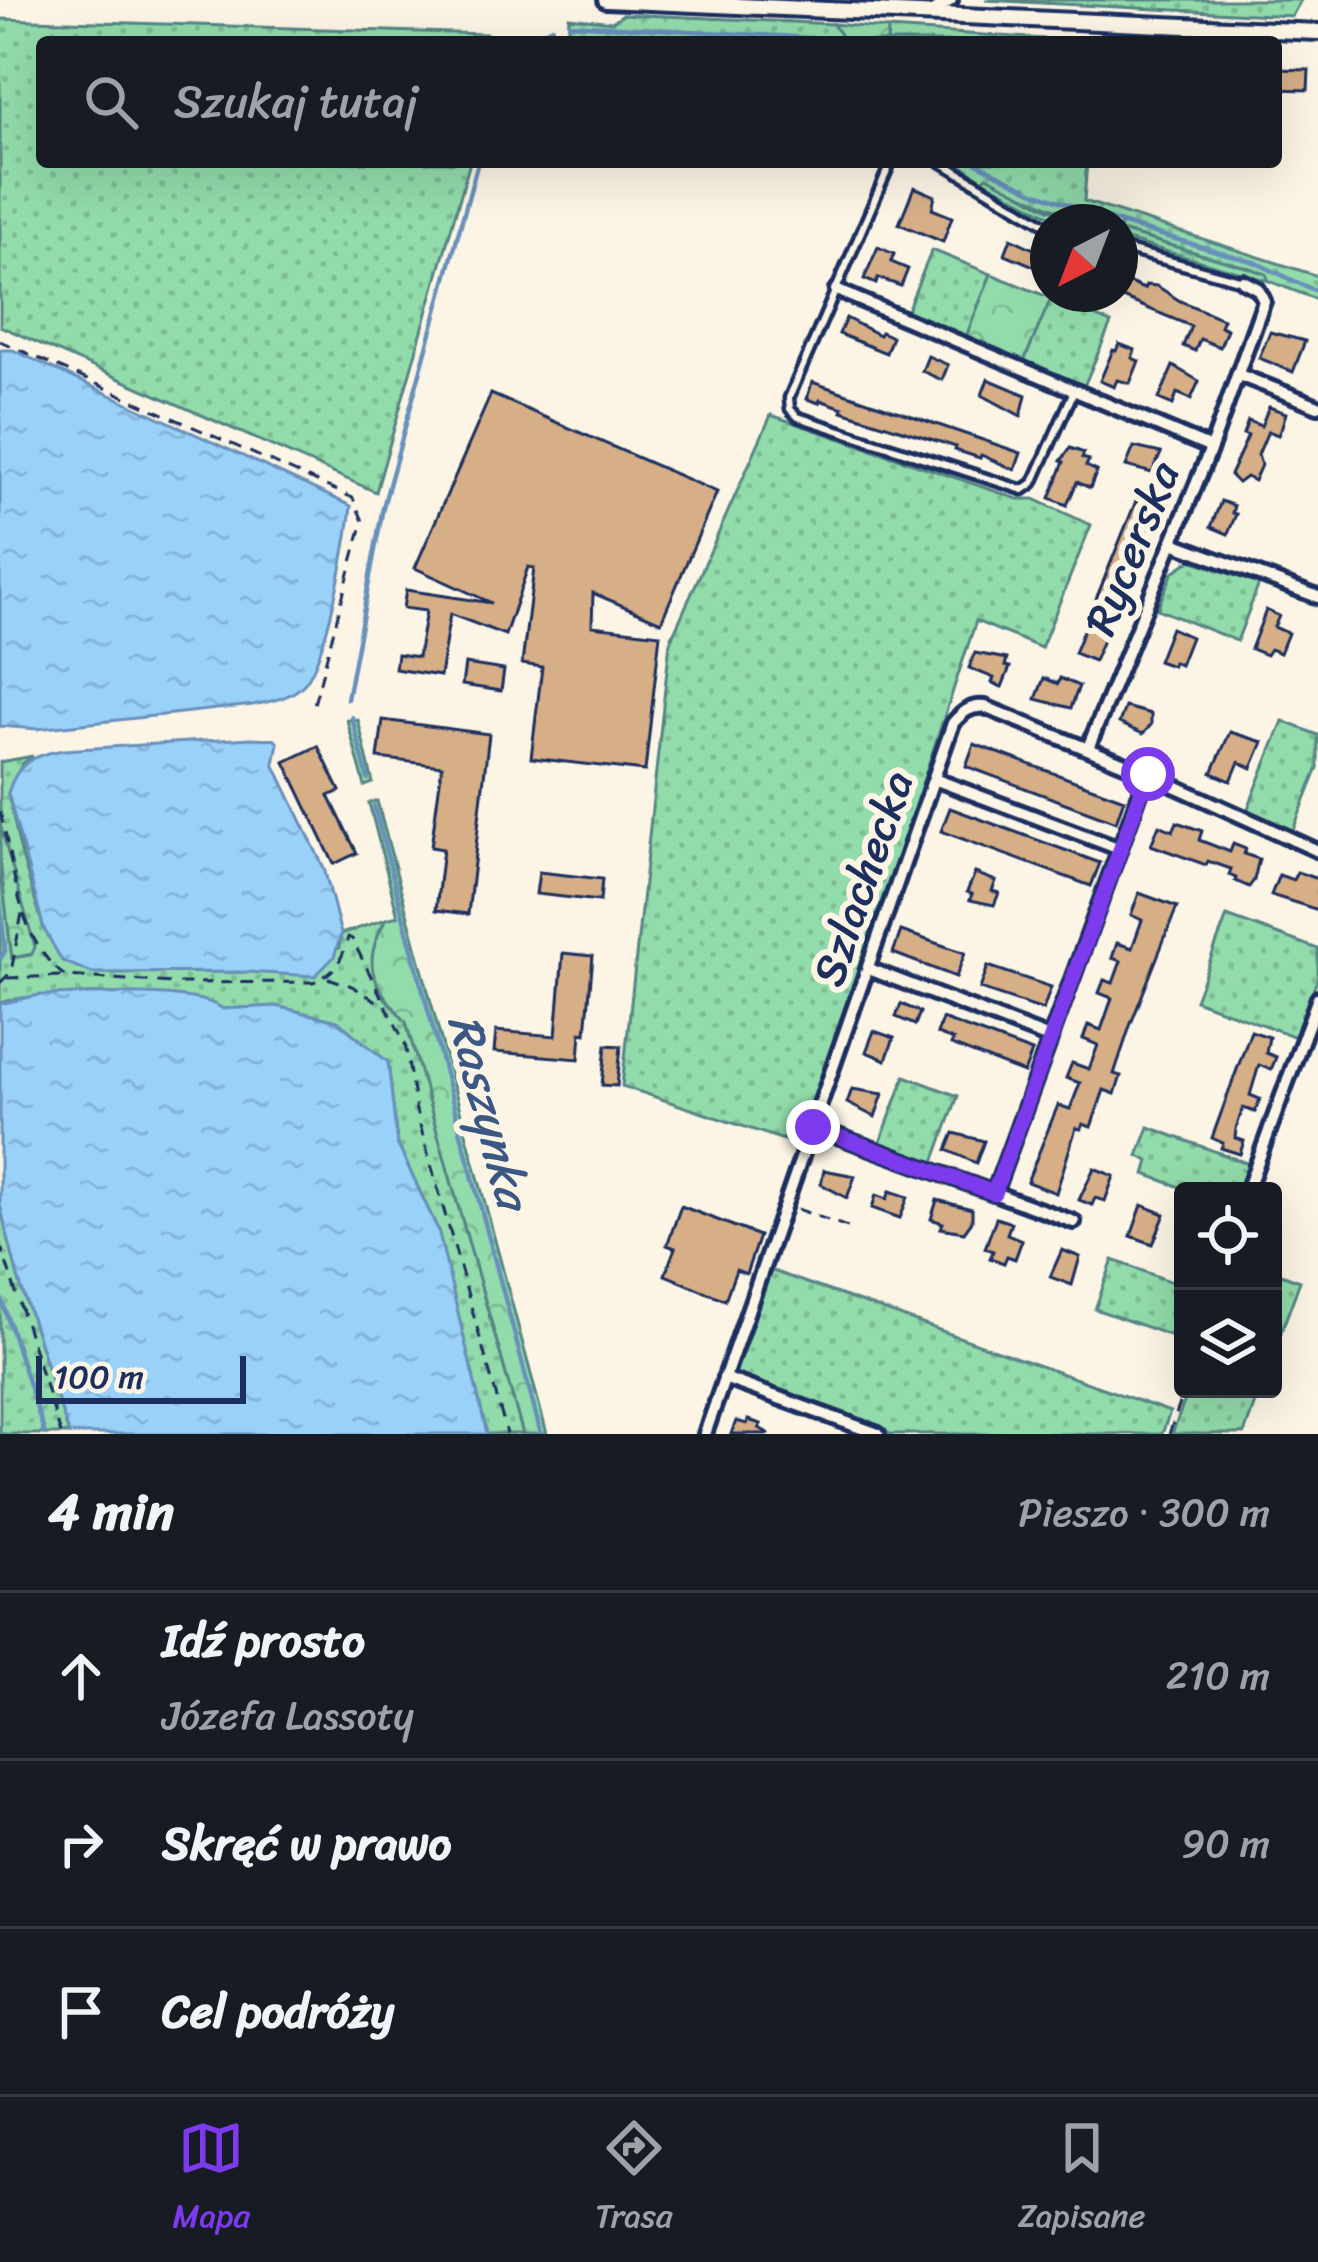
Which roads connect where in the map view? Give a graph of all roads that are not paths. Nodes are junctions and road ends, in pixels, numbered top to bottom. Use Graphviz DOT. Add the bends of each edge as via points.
graph roads {
  1 [pos="607,0"];
  2 [pos="951,0"];
  3 [pos="731,2"];
  4 [pos="927,15"];
  5 [pos="1318,32"];
  6 [pos="889,168"];
  7 [pos="951,168"];
  8 [pos="1030,215"];
  9 [pos="1138,253"];
  10 [pos="1243,281"];
  11 [pos="836,290"];
  12 [pos="1239,375"];
  13 [pos="1074,392"];
  14 [pos="1318,406"];
  15 [pos="1211,448"];
  16 [pos="1173,543"];
  17 [pos="1318,597"];
  18 [pos="1088,748"];
  19 [pos="1148,774"];
  20 [pos="934,779"];
  21 [pos="1120,849"];
  22 [pos="1318,851"];
  23 [pos="868,969"];
  24 [pos="1318,998"];
  25 [pos="1049,1037"];
  26 [pos="813,1127"];
  27 [pos="1250,1182"];
  28 [pos="994,1193"];
  29 [pos="1074,1222"];
  30 [pos="724,1378"];
  31 [pos="705,1434"];
  32 [pos="878,1434"];
  1 -- 3 [label="street"];
  2 -- 4 [label="street"];
  3 -- 4 [label="street"];
  4 -- 5 [label="street"];
  6 -- 11 [label="lane"];
  7 -- 8 [label="lane"];
  9 -- 10 [label="lane"];
  10 -- 12 [label="street, Rycerska" via="1264,302"];
  11 -- 13 [label="street"];
  11 -- 13 [label="lane" via="790,398 799,417 1023,490"];
  12 -- 14 [label="street"];
  12 -- 15 [label="street, Rycerska"];
  13 -- 15 [label="street"];
  15 -- 16 [label="street, Rycerska"];
  16 -- 17 [label="street"];
  16 -- 18 [label="street, Rycerska"];
  18 -- 19 [label="street, Szlachecka"];
  18 -- 20 [label="street, Szlachecka" via="985,707 969,708 953,724"];
  19 -- 21 [label="street"];
  19 -- 22 [label="street, Szlachecka"];
  20 -- 21 [label="street"];
  20 -- 23 [label="street, Szlachecka"];
  21 -- 25 [label="street"];
  23 -- 25 [label="street"];
  23 -- 26 [label="street, Szlachecka"];
  24 -- 27 [label="street"];
  25 -- 28 [label="street"];
  26 -- 28 [label="street"];
  26 -- 30 [label="street, Szlachecka"];
  28 -- 29 [label="street"];
  30 -- 31 [label="street, Szlachecka"];
  30 -- 32 [label="street"];
}
